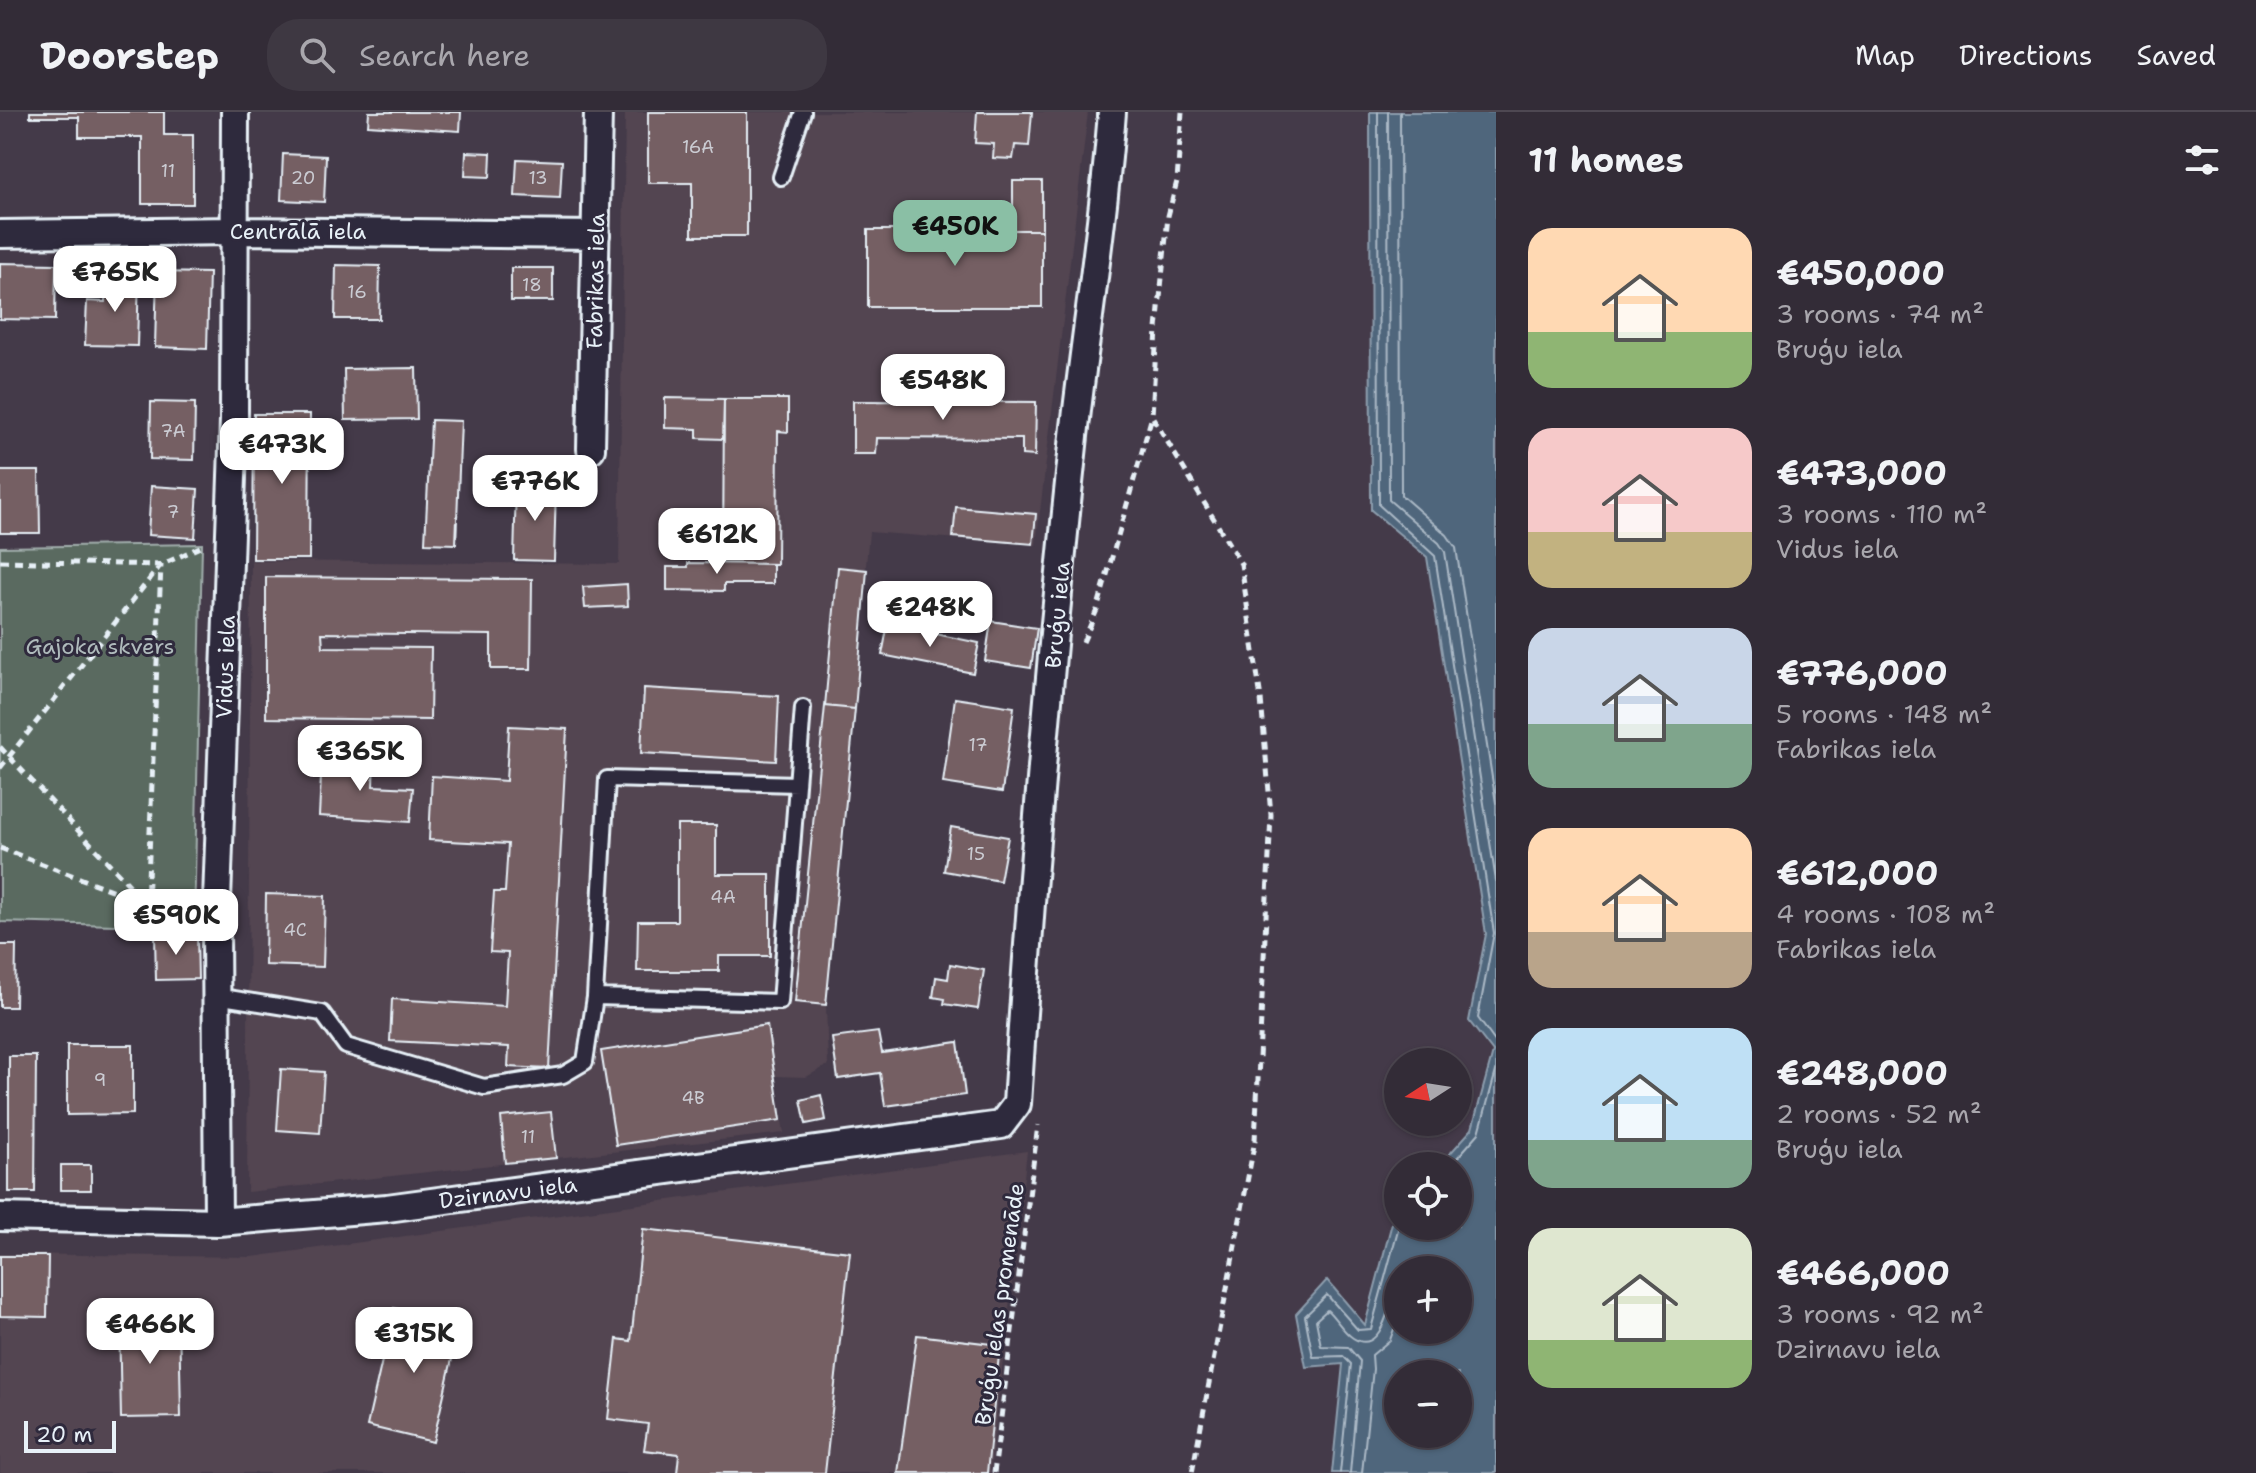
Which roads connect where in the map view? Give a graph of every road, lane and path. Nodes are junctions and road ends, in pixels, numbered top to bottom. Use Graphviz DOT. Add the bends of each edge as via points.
graph roads {
  1 [pos="235,112"];
  2 [pos="598,112"];
  3 [pos="803,112"];
  4 [pos="1112,112"];
  5 [pos="1182,112"];
  6 [pos="781,177"];
  7 [pos="234,231"];
  8 [pos="0,234"];
  9 [pos="596,235"];
  10 [pos="1152,416"];
  11 [pos="591,449"];
  12 [pos="200,533"];
  13 [pos="0,561"];
  14 [pos="161,565"];
  15 [pos="1078,652"];
  16 [pos="803,708"];
  17 [pos="0,747"];
  18 [pos="11,757"];
  19 [pos="0,768"];
  20 [pos="797,784"];
  21 [pos="0,848"];
  22 [pos="147,904"];
  23 [pos="216,929"];
  24 [pos="216,996"];
  25 [pos="595,997"];
  26 [pos="1008,1116"];
  27 [pos="1037,1139"];
  28 [pos="0,1217"];
  29 [pos="218,1222"];
  30 [pos="994,1473"];
  31 [pos="1192,1473"];
  1 -- 7 [label="street, Vidus iela"];
  2 -- 9 [label="street, Fabrikas iela"];
  3 -- 6 [label="lane"];
  4 -- 26 [label="street, Bruģu iela" via="1074,434 1035,843 1017,1104"];
  5 -- 10 [label="path"];
  7 -- 8 [label="street, Centrālā iela"];
  7 -- 9 [label="street, Centrālā iela"];
  7 -- 23 [label="street, Vidus iela" via="234,420"];
  9 -- 11 [label="street, Fabrikas iela"];
  10 -- 15 [label="path" via="1097,610"];
  10 -- 31 [label="path" via="1241,564 1270,779 1255,1140"];
  12 -- 14 [label="path" via="200,548"];
  13 -- 14 [label="path"];
  14 -- 18 [label="path"];
  14 -- 22 [label="path"];
  16 -- 20 [label="lane"];
  17 -- 18 [label="path"];
  18 -- 19 [label="path"];
  18 -- 22 [label="path"];
  20 -- 25 [label="lane" via="780,1002"];
  20 -- 25 [label="lane" via="607,779"];
  21 -- 22 [label="path"];
  22 -- 23 [label="path"];
  23 -- 24 [label="street, Vidus iela"];
  24 -- 25 [label="lane" via="322,1013 346,1046 484,1087 563,1075 585,1062"];
  24 -- 29 [label="street, Vidus iela"];
  26 -- 29 [label="street, Dzirnavu iela" via="1001,1125 572,1184 387,1208"];
  27 -- 30 [label="path, Bruģu ielas promenāde"];
  28 -- 29 [label="street, Dzirnavu iela"];
}
